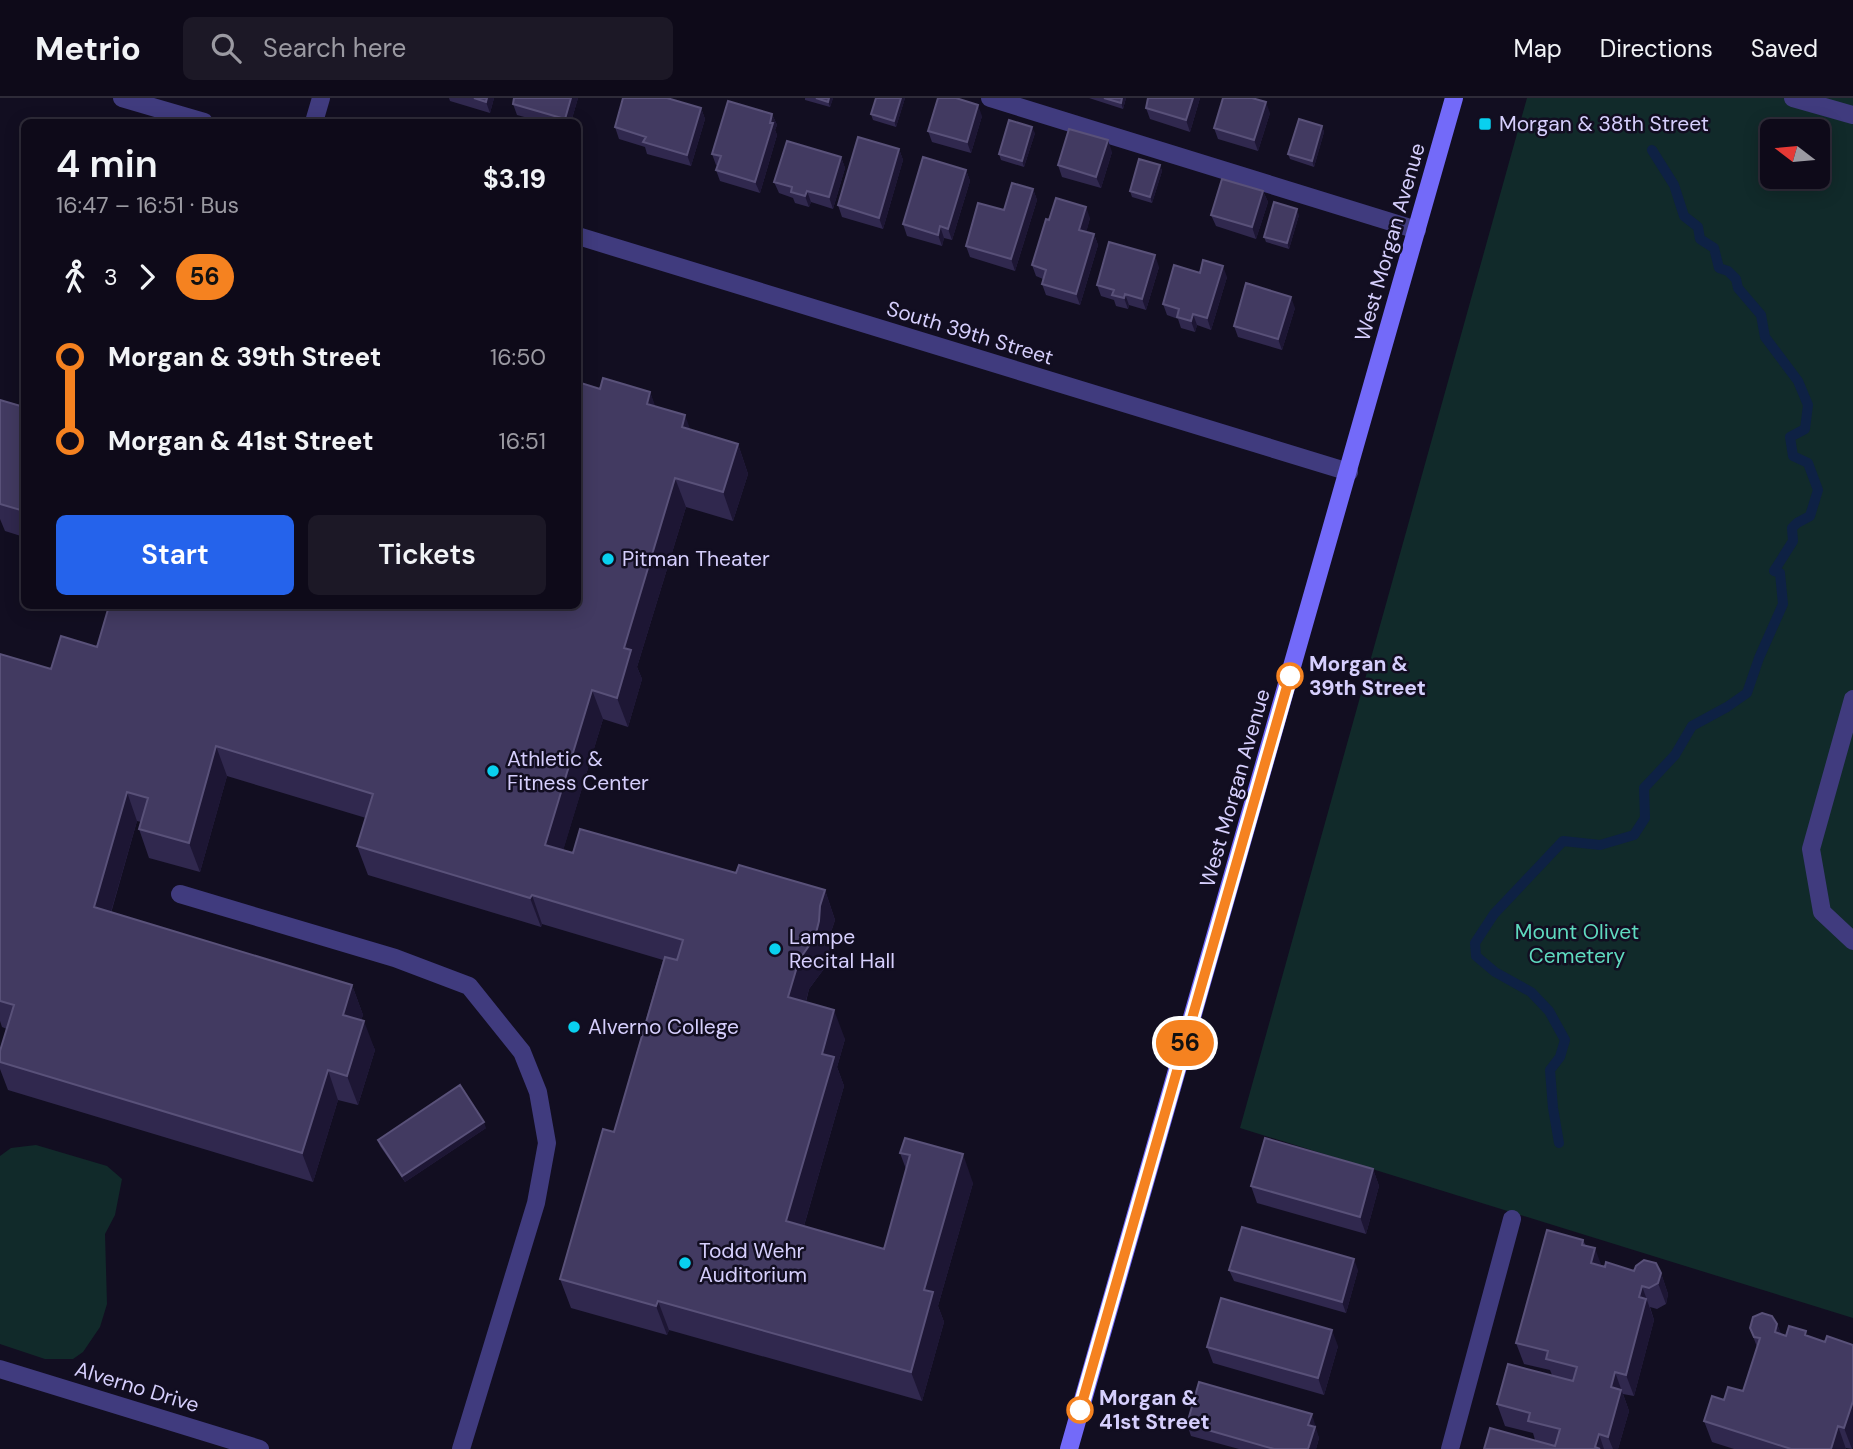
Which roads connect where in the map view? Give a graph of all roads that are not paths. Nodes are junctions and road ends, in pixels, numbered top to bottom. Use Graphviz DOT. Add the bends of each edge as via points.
graph roads {
  1 [pos="122,98"];
  2 [pos="321,98"];
  3 [pos="990,98"];
  4 [pos="1455,98"];
  5 [pos="1793,98"];
  6 [pos="1853,115"];
  7 [pos="194,119"];
  8 [pos="315,119"];
  9 [pos="1417,230"];
  10 [pos="581,237"];
  11 [pos="1349,472"];
  12 [pos="1853,699"];
  13 [pos="180,894"];
  14 [pos="1853,941"];
  15 [pos="1511,1219"];
  16 [pos="0,1369"];
  17 [pos="260,1449"];
  18 [pos="461,1449"];
  19 [pos="1069,1449"];
  20 [pos="1450,1449"];
  1 -- 7 [label="street"];
  2 -- 8 [label="street"];
  3 -- 9 [label="street"];
  4 -- 9 [label="street, West Morgan Avenue"];
  5 -- 6 [label="street"];
  9 -- 11 [label="street, West Morgan Avenue"];
  10 -- 11 [label="street, South 39th Street"];
  11 -- 19 [label="street, West Morgan Avenue"];
  12 -- 14 [label="street" via="1811,849 1822,912"];
  13 -- 18 [label="street" via="395,958 469,986 522,1052 538,1092 547,1143 536,1203"];
  15 -- 20 [label="street"];
  16 -- 17 [label="street, Alverno Drive"];
}
